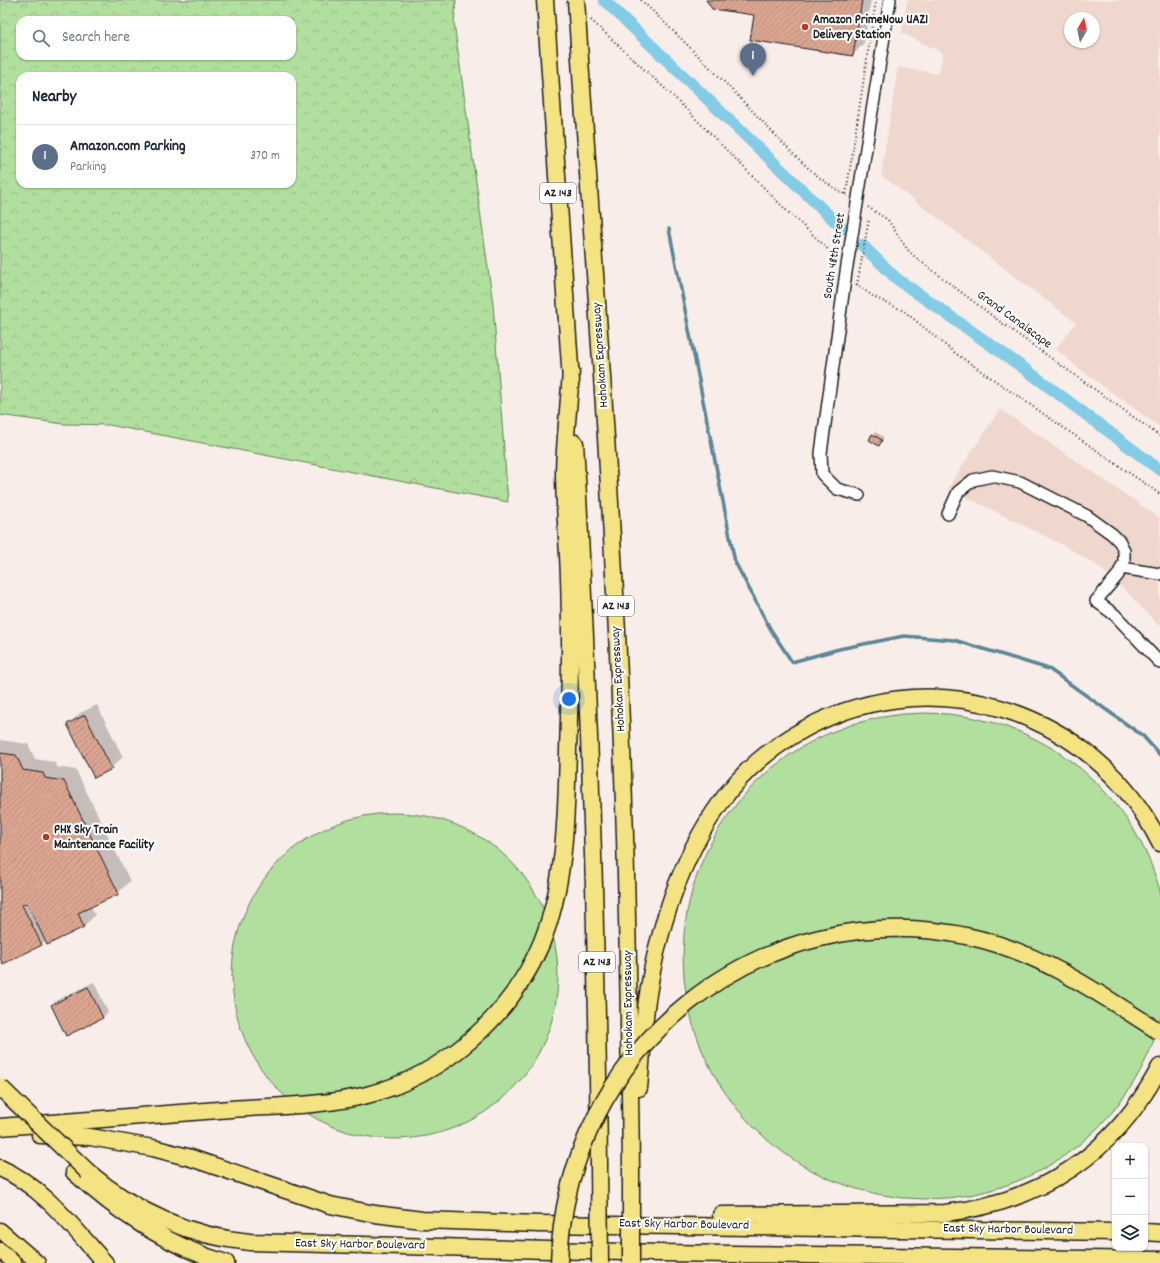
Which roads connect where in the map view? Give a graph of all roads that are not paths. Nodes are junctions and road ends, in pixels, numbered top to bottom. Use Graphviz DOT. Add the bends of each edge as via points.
graph roads {
  1 [pos="576,0"];
  2 [pos="582,0"];
  3 [pos="890,0"];
  4 [pos="545,5"];
  5 [pos="579,45"];
  6 [pos="571,370"];
  7 [pos="859,495"];
  8 [pos="948,514"];
  9 [pos="1121,568"];
  10 [pos="1160,574"];
  11 [pos="1160,663"];
  12 [pos="1160,843"];
  13 [pos="1160,1032"];
  14 [pos="1160,1067"];
  15 [pos="0,1087"];
  16 [pos="0,1100"];
  17 [pos="0,1127"];
  18 [pos="0,1136"];
  19 [pos="631,1167"];
  20 [pos="0,1168"];
  21 [pos="81,1172"];
  22 [pos="591,1224"];
  23 [pos="0,1230"];
  24 [pos="1112,1232"];
  25 [pos="1148,1232"];
  26 [pos="1160,1233"];
  27 [pos="0,1250"];
  28 [pos="1160,1260"];
  29 [pos="14,1263"];
  30 [pos="38,1263"];
  31 [pos="105,1263"];
  32 [pos="226,1263"];
  33 [pos="559,1263"];
  34 [pos="600,1263"];
  35 [pos="631,1263"];
  1 -- 5 [label="highway, Hohokam Expressway / AZ 143, bridge"];
  2 -- 5 [label="highway, bridge"];
  3 -- 7 [label="street, South 48th Street" via="863,206 846,272 821,453 822,474 837,489"];
  4 -- 6 [label="highway, AZ 143"];
  5 -- 19 [label="highway, Hohokam Expressway / AZ 143" via="606,431 620,697 627,879"];
  6 -- 17 [label="highway" via="564,472 570,670 564,840 558,884 548,925 532,963 510,998 470,1041 438,1064 404,1082 368,1095 325,1102"];
  6 -- 34 [label="highway, AZ 143, bridge" via="593,807"];
  8 -- 9 [label="street" via="958,492 973,480 992,476 1020,482 1087,516 1112,534 1124,551"];
  9 -- 10 [label="street"];
  9 -- 11 [label="street" via="1096,601 1114,615"];
  12 -- 19 [label="highway" via="1135,801 1093,757 1058,732 1005,709 944,698 886,701 833,716 787,739 749,770 722,800 697,841 676,890 661,934 650,983"];
  13 -- 33 [label="highway, bridge" via="1056,968 1005,946 971,937 933,931 876,930 828,936 778,951 732,973 689,1002 654,1033 621,1073 595,1116 577,1160 564,1214"];
  14 -- 22 [label="highway" via="1136,1108 1093,1153 1049,1183 997,1204 945,1212 691,1216"];
  15 -- 21 [label="highway, East Sky Harbor Boulevard, bridge"];
  16 -- 21 [label="highway"];
  18 -- 22 [label="highway, East Sky Harbor Boulevard" via="69,1136 153,1148 330,1204 398,1218 448,1222"];
  19 -- 35 [label="highway, Hohokam Expressway / AZ 143, bridge"];
  20 -- 31 [label="highway" via="17,1176 46,1199"];
  21 -- 28 [label="highway, East Sky Harbor Boulevard" via="157,1218 201,1234 250,1242 660,1253"];
  21 -- 32 [label="highway" via="110,1203 138,1223 180,1245"];
  22 -- 24 [label="highway, East Sky Harbor Boulevard"];
  23 -- 30 [label="main road"];
  25 -- 26 [label="highway"];
  27 -- 29 [label="main road"];
}
